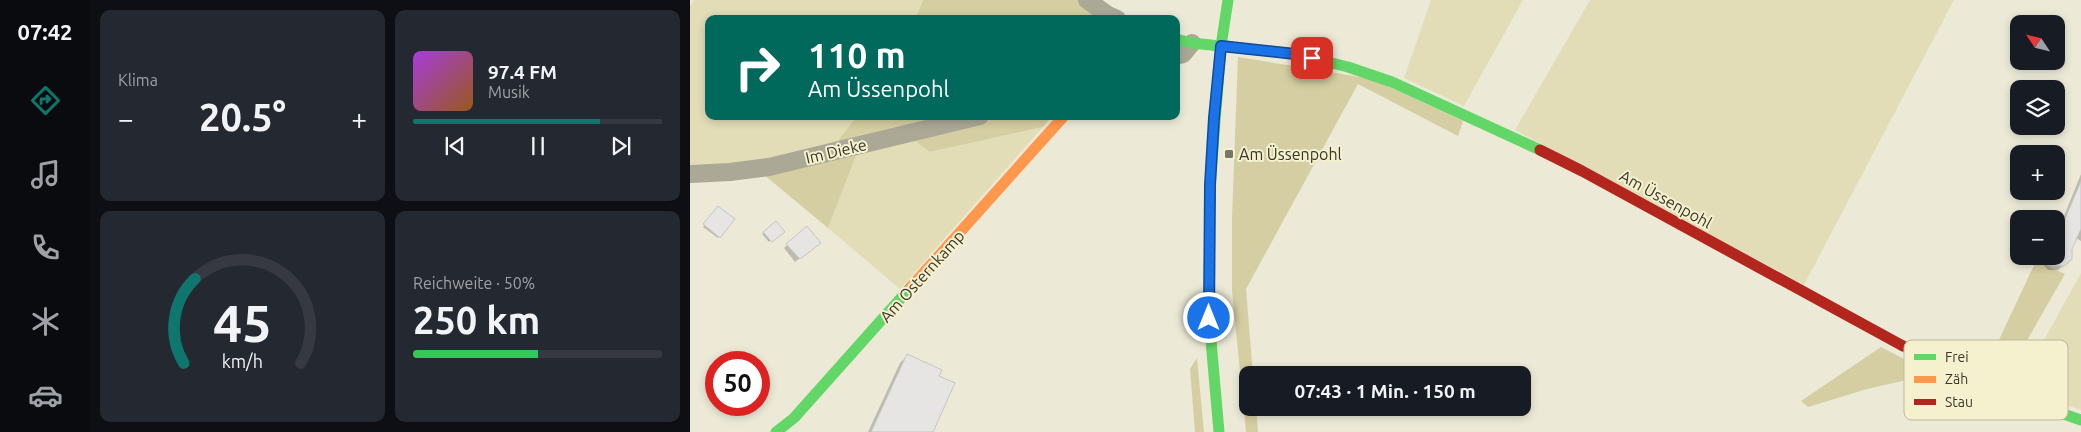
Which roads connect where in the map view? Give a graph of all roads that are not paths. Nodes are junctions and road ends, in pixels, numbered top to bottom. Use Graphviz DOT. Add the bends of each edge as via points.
graph roads {
  1 [pos="1087,0"];
  2 [pos="1228,0"];
  3 [pos="1107,15"];
  4 [pos="1184,41"];
  5 [pos="1221,46"];
  6 [pos="1180,55"];
  7 [pos="963,120"];
  8 [pos="1060,120"];
  9 [pos="690,174"];
  10 [pos="1904,347"];
  11 [pos="2068,415"];
  12 [pos="2081,420"];
  13 [pos="776,432"];
  14 [pos="1219,432"];
  1 -- 3 [label="street"];
  2 -- 5 [label="street"];
  4 -- 5 [label="street, Am Üssenpohl"];
  4 -- 6 [label="street" via="1183,54"];
  5 -- 10 [label="street, Am Üssenpohl" via="1295,54 1392,82 1582,171"];
  5 -- 14 [label="street" via="1210,204 1209,318"];
  7 -- 9 [label="street, Im Dieke" via="769,167"];
  8 -- 13 [label="street, Am Osternkamp" via="794,418"];
  11 -- 12 [label="street, Am Üssenpohl"];
}
